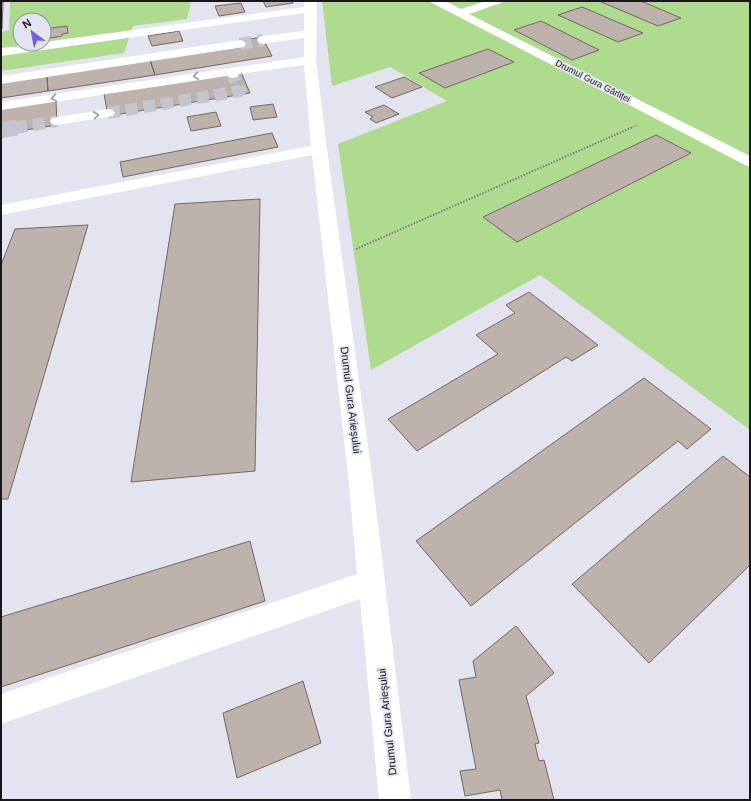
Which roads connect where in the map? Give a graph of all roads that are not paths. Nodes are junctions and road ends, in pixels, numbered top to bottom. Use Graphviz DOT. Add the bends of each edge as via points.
graph roads {
  1 [pos="436,1"];
  2 [pos="497,1"];
  3 [pos="311,5"];
  4 [pos="460,13"];
  5 [pos="310,34"];
  6 [pos="263,40"];
  7 [pos="240,44"];
  8 [pos="1,52"];
  9 [pos="310,60"];
  10 [pos="1,80"];
  11 [pos="78,94"];
  12 [pos="1,106"];
  13 [pos="108,113"];
  14 [pos="79,117"];
  15 [pos="57,121"];
  16 [pos="319,149"];
  17 [pos="750,162"];
  18 [pos="1,210"];
  19 [pos="372,582"];
  20 [pos="1,709"];
  21 [pos="396,800"];
  1 -- 4 [label="street, Drumul Gura Gârliței"];
  2 -- 4 [label="street"];
  3 -- 5 [label="street, Drumul Gura Arieșului"];
  3 -- 8 [label="street"];
  4 -- 17 [label="street, Drumul Gura Gârliței"];
  5 -- 6 [label="street"];
  5 -- 9 [label="street, Drumul Gura Arieșului"];
  7 -- 10 [label="street"];
  9 -- 11 [label="street, one-way"];
  9 -- 16 [label="street, Drumul Gura Arieșului"];
  11 -- 12 [label="street, one-way"];
  11 -- 14 [label="street"];
  14 -- 13 [label="street, one-way"];
  14 -- 15 [label="street"];
  16 -- 18 [label="street"];
  16 -- 19 [label="street, Drumul Gura Arieșului"];
  19 -- 20 [label="street"];
  19 -- 21 [label="street, Drumul Gura Arieșului"];
}
